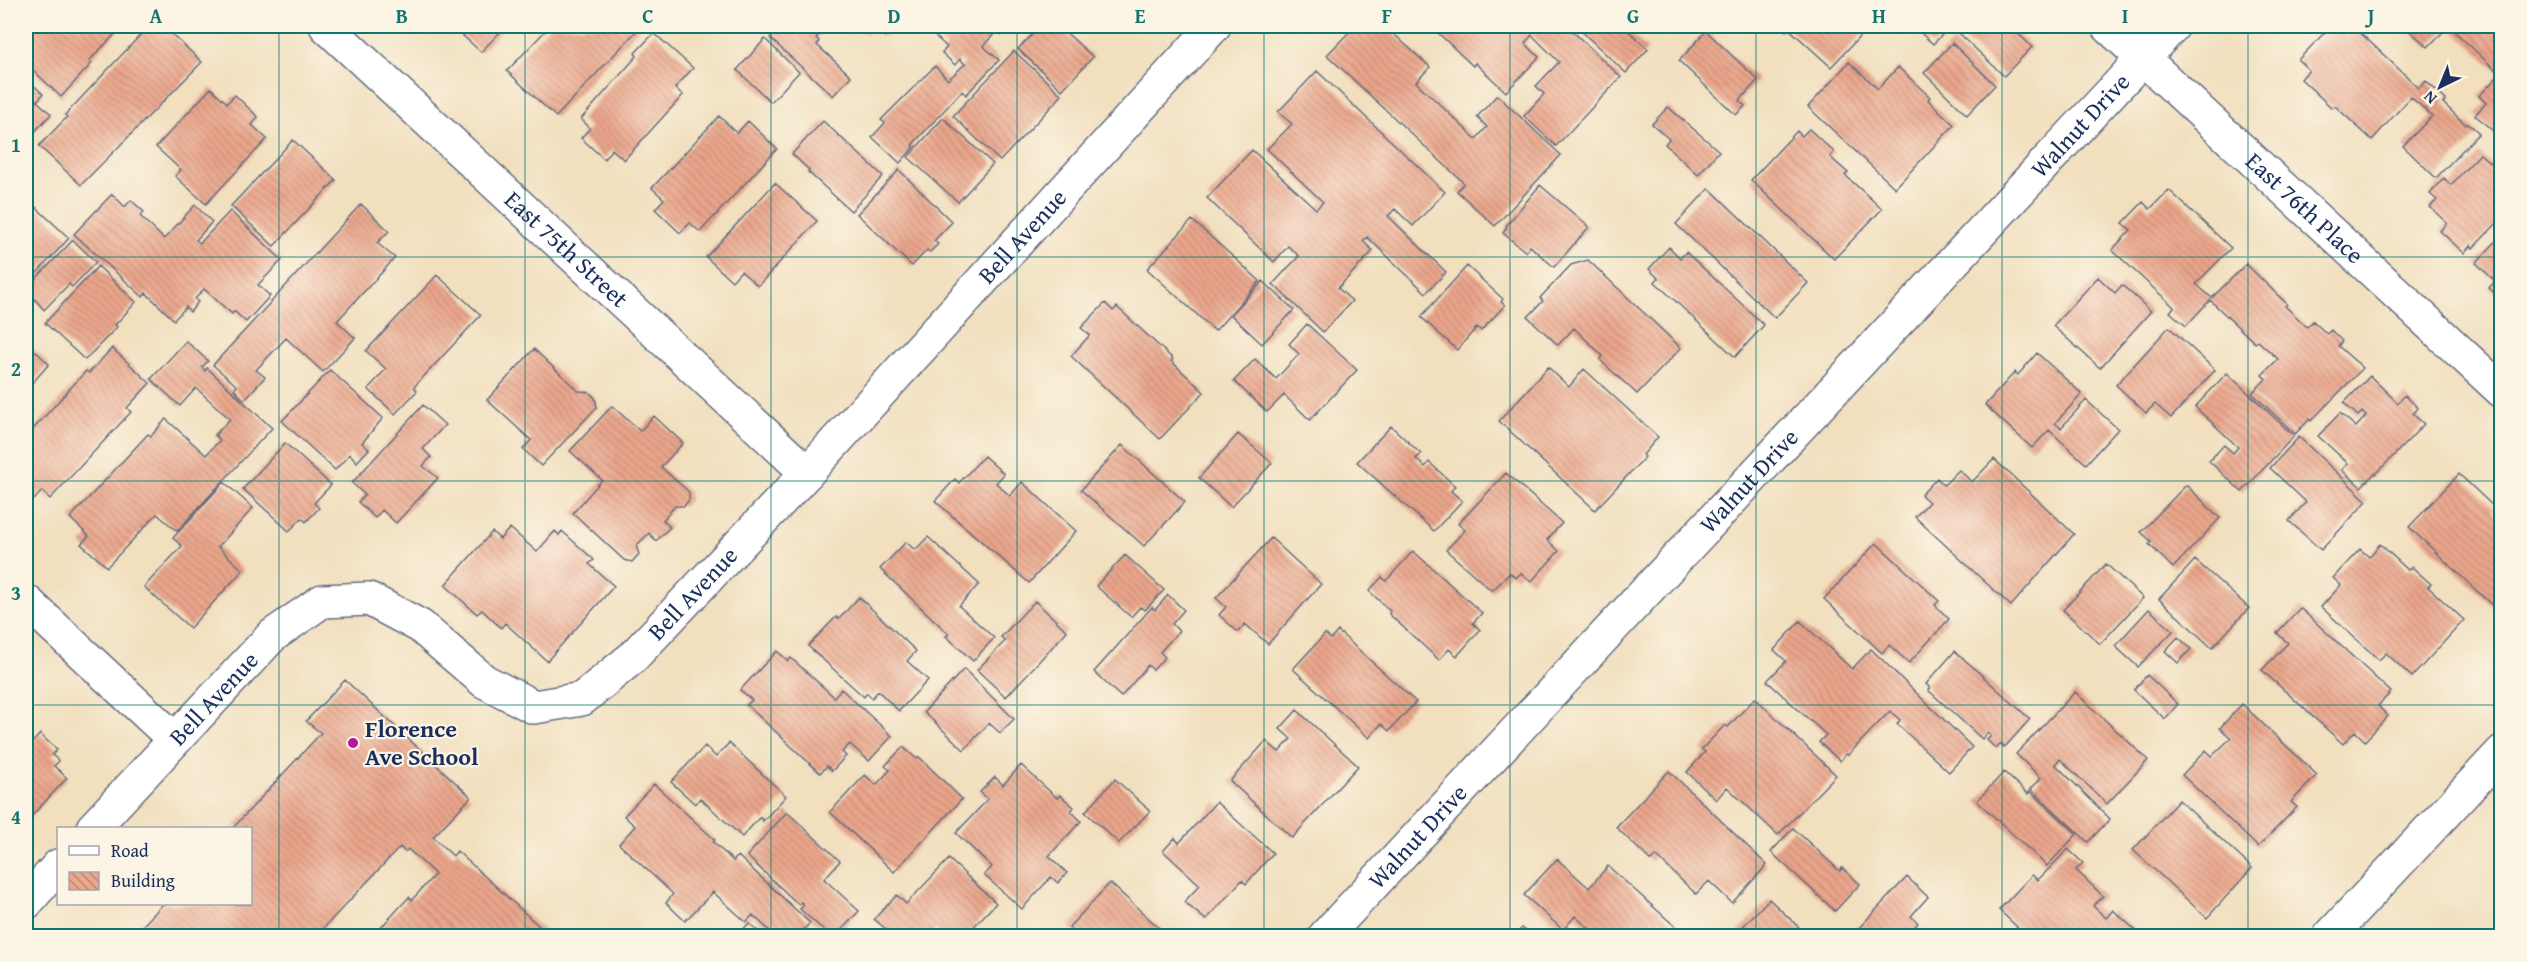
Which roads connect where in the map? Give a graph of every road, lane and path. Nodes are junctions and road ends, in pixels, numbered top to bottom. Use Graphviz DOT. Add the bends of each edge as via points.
graph roads {
  1 [pos="327,26"];
  2 [pos="2108,26"];
  3 [pos="2173,26"];
  4 [pos="1209,27"];
  5 [pos="2143,58"];
  6 [pos="2502,391"];
  7 [pos="807,473"];
  8 [pos="26,601"];
  9 [pos="174,739"];
  10 [pos="2502,752"];
  11 [pos="94,827"];
  12 [pos="57,868"];
  13 [pos="26,903"];
  14 [pos="1325,936"];
  15 [pos="2330,936"];
  1 -- 7 [label="street, East 75th Street"];
  2 -- 5 [label="street, East 76th Place"];
  3 -- 5 [label="street, Walnut Drive"];
  4 -- 7 [label="street, Bell Avenue"];
  5 -- 6 [label="street, East 76th Place"];
  5 -- 14 [label="street, Walnut Drive"];
  7 -- 9 [label="street, Bell Avenue" via="632,658 582,699 534,707 484,681 420,626 369,600 322,601 272,636"];
  8 -- 9 [label="street"];
  9 -- 11 [label="street, Bell Avenue"];
  10 -- 15 [label="street"];
  12 -- 13 [label="street"];
}
